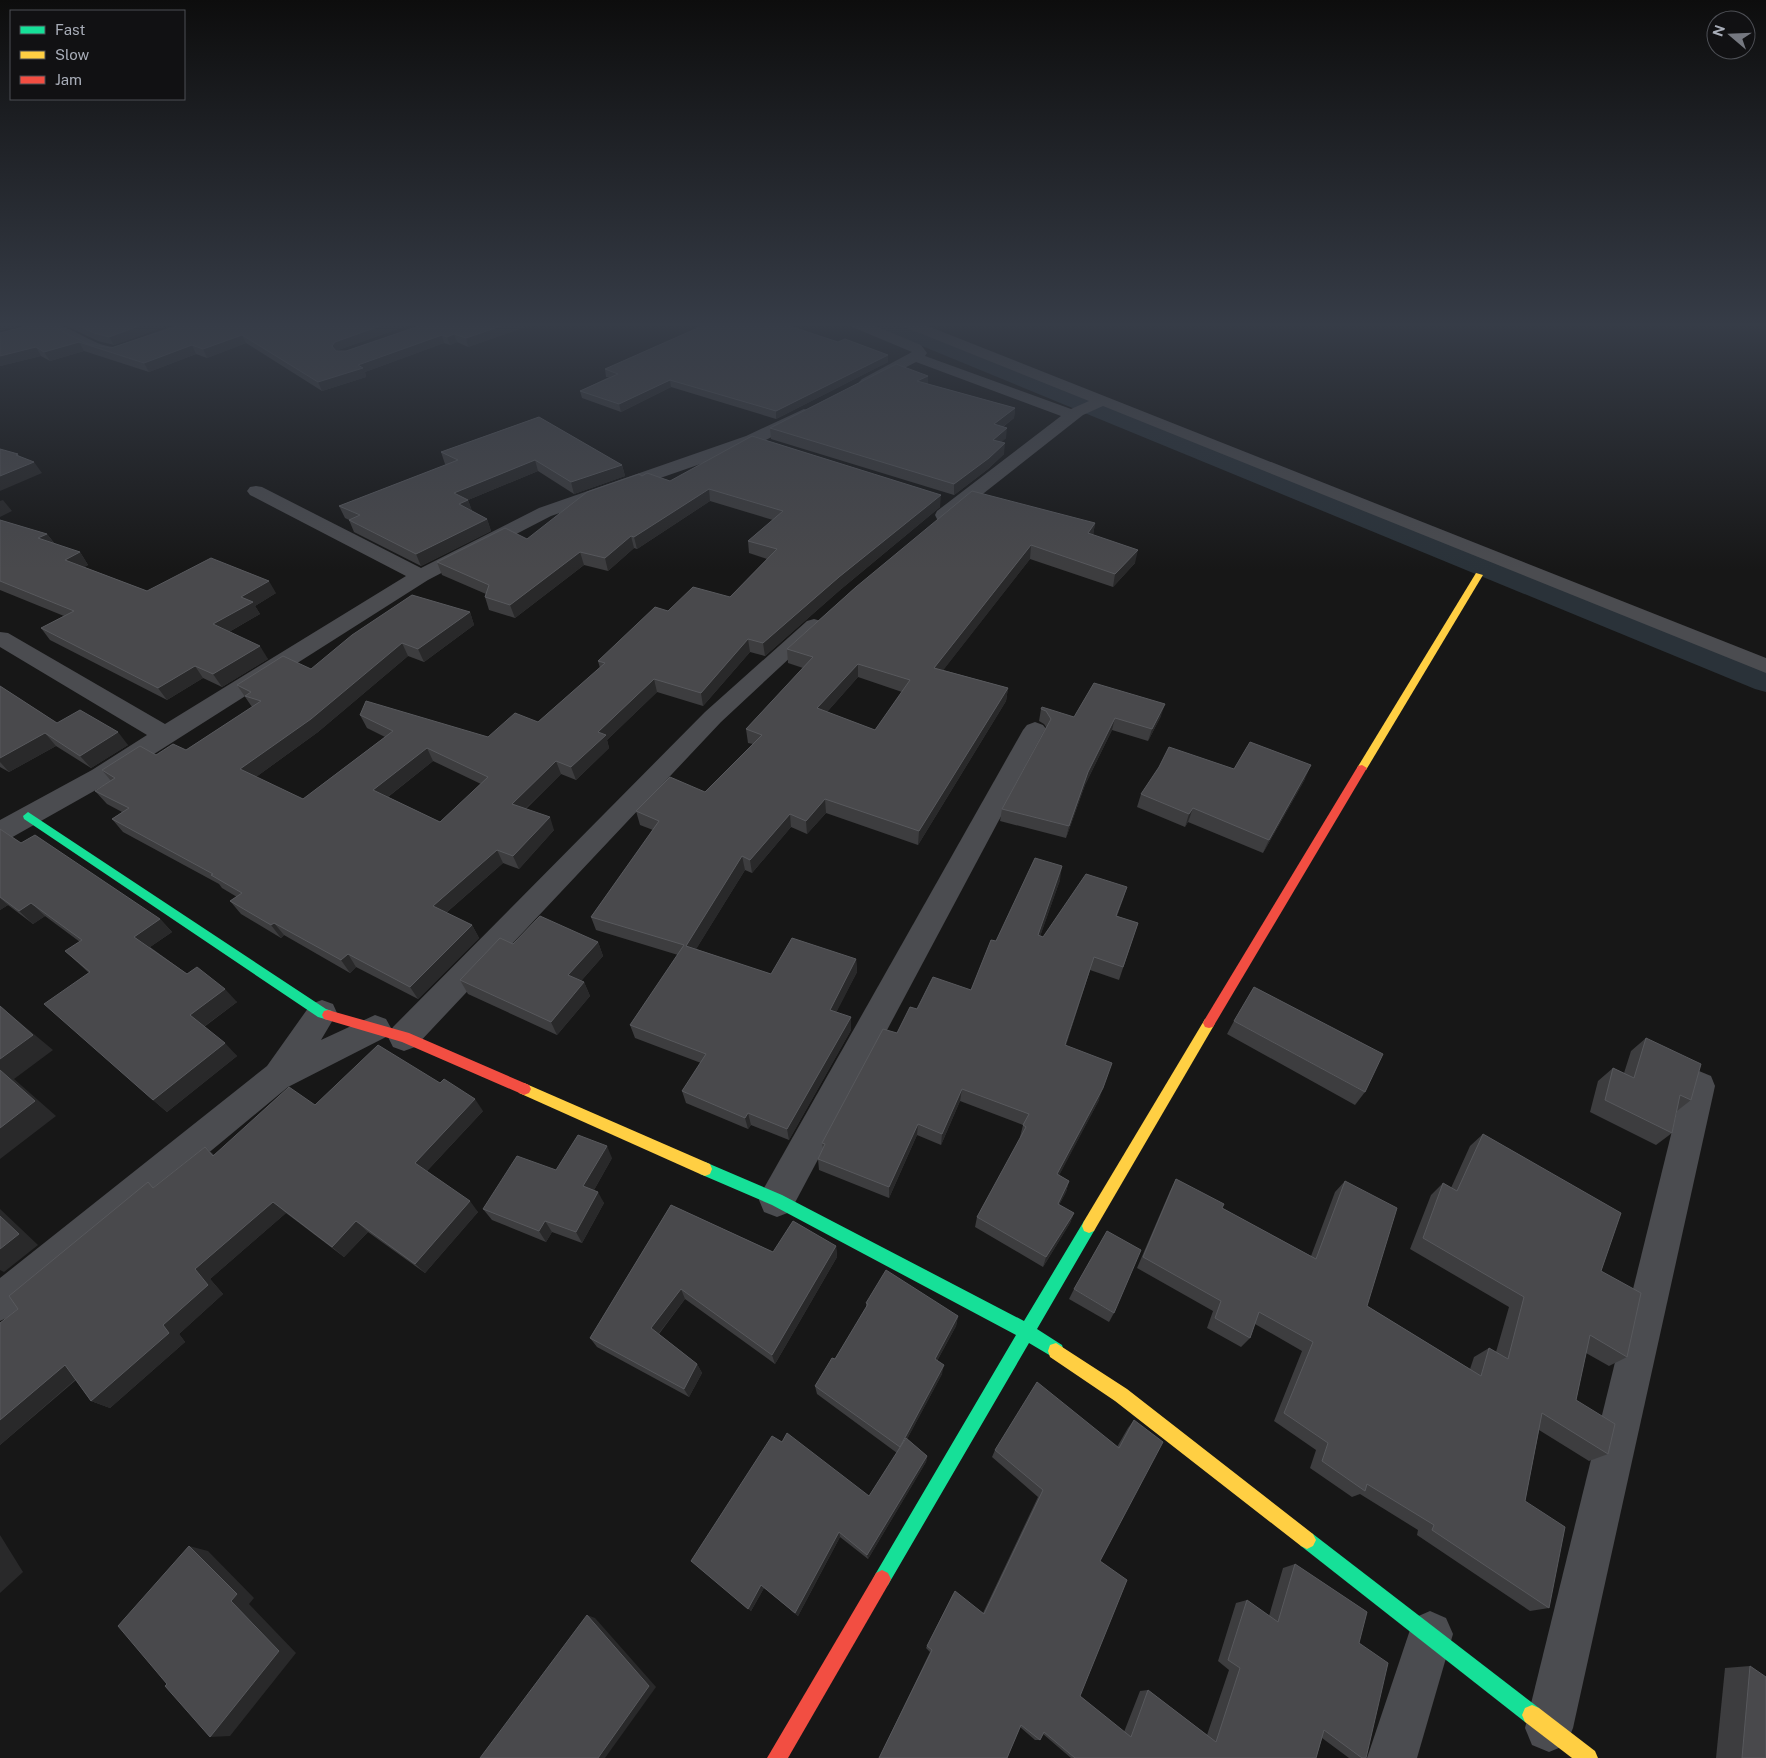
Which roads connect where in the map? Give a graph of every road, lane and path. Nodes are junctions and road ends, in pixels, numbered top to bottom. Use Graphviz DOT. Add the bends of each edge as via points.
graph roads {
  1 [pos="821,405"];
  2 [pos="1079,405"];
  3 [pos="1082,405"];
  4 [pos="1086,407"];
  5 [pos="752,440"];
  6 [pos="771,446"];
  7 [pos="256,491"];
  8 [pos="928,528"];
  9 [pos="1479,575"];
  10 [pos="421,576"];
  11 [pos="827,614"];
  12 [pos="0,638"];
  13 [pos="1766,666"];
  14 [pos="1035,730"];
  15 [pos="165,735"];
  16 [pos="28,816"];
  17 [pos="0,832"];
  18 [pos="322,1013"];
  19 [pos="390,1032"];
  20 [pos="278,1077"];
  21 [pos="1699,1086"];
  22 [pos="777,1200"];
  23 [pos="0,1302"];
  24 [pos="1026,1331"];
  25 [pos="1430,1634"];
  26 [pos="1549,1728"];
  27 [pos="777,1758"];
  28 [pos="1392,1758"];
  29 [pos="1588,1758"];
  1 -- 5 [label="street"];
  2 -- 4 [label="street"];
  3 -- 4 [label="street"];
  4 -- 8 [label="street" via="948,501"];
  4 -- 13 [label="street"];
  5 -- 6 [label="street"];
  5 -- 10 [label="street" via="545,512"];
  7 -- 10 [label="street"];
  9 -- 24 [label="street"];
  10 -- 15 [label="street"];
  11 -- 19 [label="street" via="713,717"];
  12 -- 15 [label="street"];
  14 -- 22 [label="street"];
  15 -- 16 [label="street" via="101,776"];
  16 -- 17 [label="street"];
  16 -- 18 [label="street"];
  18 -- 19 [label="street"];
  18 -- 20 [label="street"];
  19 -- 20 [label="street"];
  19 -- 22 [label="street"];
  20 -- 23 [label="street"];
  21 -- 26 [label="street"];
  22 -- 24 [label="street"];
  24 -- 25 [label="street" via="1121,1395"];
  24 -- 27 [label="street"];
  25 -- 26 [label="street"];
  25 -- 28 [label="street"];
  26 -- 29 [label="street"];
}
